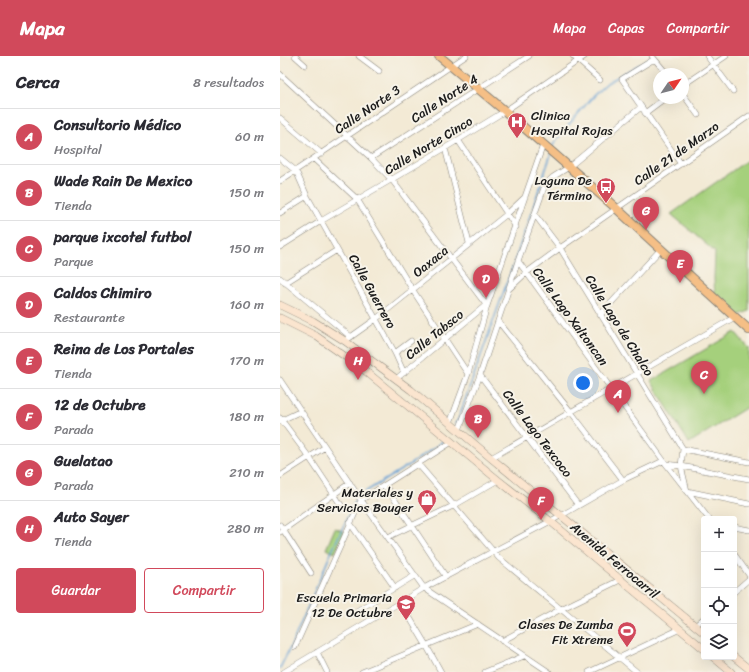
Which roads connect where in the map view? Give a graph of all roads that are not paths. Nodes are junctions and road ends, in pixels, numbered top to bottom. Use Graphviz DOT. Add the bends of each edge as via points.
graph roads {
  1 [pos="295,56"];
  2 [pos="359,56"];
  3 [pos="438,56"];
  4 [pos="466,56"];
  5 [pos="529,56"];
  6 [pos="573,56"];
  7 [pos="585,56"];
  8 [pos="707,56"];
  9 [pos="726,56"];
  10 [pos="654,58"];
  11 [pos="578,60"];
  12 [pos="305,65"];
  13 [pos="714,65"];
  14 [pos="451,66"];
  15 [pos="662,68"];
  16 [pos="379,71"];
  17 [pos="280,74"];
  18 [pos="600,80"];
  19 [pos="689,81"];
  20 [pos="478,89"];
  21 [pos="733,91"];
  22 [pos="689,102"];
  23 [pos="657,104"];
  24 [pos="641,107"];
  25 [pos="505,111"];
  26 [pos="645,113"];
  27 [pos="698,115"];
  28 [pos="749,116"];
  29 [pos="280,118"];
  30 [pos="346,136"];
  31 [pos="458,140"];
  32 [pos="446,148"];
  33 [pos="549,150"];
  34 [pos="322,154"];
  35 [pos="280,158"];
  36 [pos="370,158"];
  37 [pos="314,159"];
  38 [pos="680,164"];
  39 [pos="569,167"];
  40 [pos="296,171"];
  41 [pos="392,180"];
  42 [pos="280,181"];
  43 [pos="307,196"];
  44 [pos="526,196"];
  45 [pos="358,199"];
  46 [pos="616,208"];
  47 [pos="280,213"];
  48 [pos="507,214"];
  49 [pos="535,215"];
  50 [pos="321,221"];
  51 [pos="516,227"];
  52 [pos="469,243"];
  53 [pos="280,247"];
  54 [pos="560,248"];
  55 [pos="337,250"];
  56 [pos="660,250"];
  57 [pos="450,258"];
  58 [pos="518,261"];
  59 [pos="526,273"];
  60 [pos="280,278"];
  61 [pos="286,283"];
  62 [pos="510,288"];
  63 [pos="412,289"];
  64 [pos="280,305"];
  65 [pos="486,306"];
  66 [pos="600,315"];
  67 [pos="735,317"];
  68 [pos="280,318"];
  69 [pos="376,319"];
  70 [pos="498,321"];
  71 [pos="749,330"];
  72 [pos="348,339"];
  73 [pos="444,340"];
  74 [pos="412,341"];
  75 [pos="395,353"];
  76 [pos="404,373"];
  77 [pos="468,374"];
  78 [pos="637,374"];
  79 [pos="480,375"];
  80 [pos="396,379"];
  81 [pos="280,380"];
  82 [pos="610,388"];
  83 [pos="301,411"];
  84 [pos="571,412"];
  85 [pos="281,420"];
  86 [pos="454,426"];
  87 [pos="527,438"];
  88 [pos="448,439"];
  89 [pos="325,447"];
  90 [pos="683,449"];
  91 [pos="309,457"];
  92 [pos="491,458"];
  93 [pos="749,462"];
  94 [pos="665,463"];
  95 [pos="418,464"];
  96 [pos="681,466"];
  97 [pos="280,476"];
  98 [pos="749,479"];
  99 [pos="498,480"];
  100 [pos="622,480"];
  101 [pos="350,483"];
  102 [pos="385,485"];
  103 [pos="687,492"];
  104 [pos="333,495"];
  105 [pos="359,497"];
  106 [pos="749,504"];
  107 [pos="455,505"];
  108 [pos="578,505"];
  109 [pos="342,508"];
  110 [pos="562,515"];
  111 [pos="707,516"];
  112 [pos="550,521"];
  113 [pos="350,523"];
  114 [pos="412,525"];
  115 [pos="737,528"];
  116 [pos="281,529"];
  117 [pos="749,530"];
  118 [pos="388,538"];
  119 [pos="493,552"];
  120 [pos="737,558"];
  121 [pos="312,572"];
  122 [pos="749,575"];
  123 [pos="414,576"];
  124 [pos="446,577"];
  125 [pos="749,579"];
  126 [pos="620,580"];
  127 [pos="395,588"];
  128 [pos="424,588"];
  129 [pos="737,589"];
  130 [pos="401,603"];
  131 [pos="561,609"];
  132 [pos="355,612"];
  133 [pos="701,621"];
  134 [pos="478,624"];
  135 [pos="695,626"];
  136 [pos="680,629"];
  137 [pos="701,631"];
  138 [pos="502,641"];
  139 [pos="426,645"];
  140 [pos="295,647"];
  141 [pos="701,647"];
  142 [pos="317,652"];
  143 [pos="524,656"];
  144 [pos="620,657"];
  145 [pos="737,659"];
  146 [pos="717,660"];
  147 [pos="749,669"];
  148 [pos="286,671"];
  149 [pos="327,672"];
  150 [pos="362,672"];
  151 [pos="441,672"];
  152 [pos="485,672"];
  153 [pos="549,672"];
  154 [pos="589,672"];
  155 [pos="638,672"];
  156 [pos="731,672"];
  1 -- 12 [label="street"];
  2 -- 16 [label="street"];
  3 -- 14 [label="main road"];
  4 -- 14 [label="street, Calle Norte 3"];
  5 -- 20 [label="street, Calle Norte 4"];
  6 -- 11 [label="street"];
  7 -- 11 [label="street, Calle Norte Cinco"];
  8 -- 13 [label="street"];
  9 -- 13 [label="street"];
  10 -- 15 [label="street"];
  10 -- 24 [label="street" via="622,79"];
  11 -- 18 [label="street"];
  11 -- 25 [label="street, Calle Norte Cinco"];
  13 -- 19 [label="street"];
  13 -- 21 [label="street"];
  14 -- 20 [label="main road"];
  14 -- 30 [label="street, Calle Norte 3"];
  17 -- 30 [label="street"];
  20 -- 25 [label="main road"];
  20 -- 36 [label="street, Calle Norte 4"];
  22 -- 27 [label="street"];
  23 -- 26 [label="street"];
  24 -- 26 [label="street"];
  24 -- 39 [label="street"];
  25 -- 31 [label="street, Calle Norte Cinco"];
  25 -- 33 [label="main road"];
  26 -- 38 [label="street"];
  28 -- 38 [label="street, Calle 21 de Marzo"];
  29 -- 34 [label="street"];
  30 -- 34 [label="street, Calle Norte 3"];
  30 -- 36 [label="street"];
  31 -- 32 [label="street, Calle Norte Cinco"];
  31 -- 48 [label="street"];
  32 -- 41 [label="street, Calle Norte Cinco"];
  32 -- 52 [label="street"];
  33 -- 39 [label="main road"];
  33 -- 44 [label="street"];
  34 -- 37 [label="street, Calle Norte 3"];
  35 -- 40 [label="street"];
  36 -- 41 [label="street"];
  37 -- 40 [label="street, Calle Norte 3"];
  37 -- 45 [label="street"];
  38 -- 46 [label="street, Calle 21 de Marzo"];
  39 -- 46 [label="main road"];
  39 -- 49 [label="street" via="545,185"];
  40 -- 42 [label="street, Calle Norte 3"];
  40 -- 43 [label="street, Calle Guerrero"];
  41 -- 45 [label="street, Calle Norte Cinco"];
  41 -- 57 [label="street"];
  43 -- 47 [label="street"];
  43 -- 50 [label="street, Calle Guerrero"];
  44 -- 48 [label="street, Oaxaca"];
  44 -- 51 [label="street"];
  45 -- 50 [label="street, Calle Norte Cinco"];
  45 -- 63 [label="street"];
  46 -- 54 [label="street, Calle 21 de Marzo"];
  46 -- 56 [label="main road"];
  48 -- 51 [label="street"];
  48 -- 52 [label="street, Oaxaca"];
  49 -- 54 [label="street, Calle Lago de Chalco"];
  49 -- 58 [label="street"];
  50 -- 53 [label="street, Calle Norte Cinco"];
  50 -- 55 [label="street, Calle Guerrero"];
  51 -- 65 [label="street"];
  52 -- 57 [label="street, Oaxaca"];
  54 -- 59 [label="street, Calle 21 de Marzo"];
  54 -- 66 [label="street, Calle Lago de Chalco"];
  55 -- 61 [label="street"];
  55 -- 69 [label="street, Calle Guerrero"];
  56 -- 66 [label="street"];
  56 -- 67 [label="main road"];
  57 -- 63 [label="street, Oaxaca"];
  57 -- 65 [label="street"];
  58 -- 59 [label="street, Calle Lago Xaltoncan"];
  58 -- 62 [label="street"];
  59 -- 62 [label="street, Calle 21 de Marzo"];
  59 -- 82 [label="street, Calle Lago Xaltoncan"];
  60 -- 61 [label="street"];
  61 -- 72 [label="street"];
  62 -- 70 [label="street"];
  63 -- 69 [label="street, Oaxaca"];
  63 -- 73 [label="street"];
  64 -- 72 [label="main road, Avenida Ferrocarril"];
  65 -- 73 [label="street, Calle Tabsco"];
  65 -- 77 [label="street"];
  66 -- 78 [label="street, Calle Lago de Chalco"];
  67 -- 71 [label="main road"];
  67 -- 78 [label="street"];
  68 -- 88 [label="main road, Avenida Ferrocarril" via="316,336 363,369"];
  69 -- 72 [label="street, Oaxaca"];
  69 -- 75 [label="street, Calle Guerrero"];
  70 -- 79 [label="street"];
  70 -- 84 [label="street"];
  72 -- 80 [label="main road, Avenida Ferrocarril"];
  73 -- 76 [label="street, Calle Tabsco"];
  73 -- 77 [label="street"];
  74 -- 75 [label="street"];
  75 -- 76 [label="street, Calle Guerrero"];
  76 -- 80 [label="street, Calle Tabsco"];
  77 -- 86 [label="street"];
  78 -- 82 [label="street"];
  78 -- 90 [label="street, Calle Lago de Chalco"];
  79 -- 86 [label="street"];
  79 -- 87 [label="street, Calle Lago Texcoco"];
  80 -- 86 [label="main road, Avenida Ferrocarril"];
  81 -- 83 [label="street"];
  82 -- 84 [label="street"];
  82 -- 94 [label="street, Calle Lago Xaltoncan"];
  83 -- 85 [label="street"];
  83 -- 89 [label="street"];
  84 -- 87 [label="street"];
  84 -- 100 [label="street"];
  85 -- 91 [label="street"];
  86 -- 92 [label="main road, Avenida Ferrocarril"];
  87 -- 92 [label="street"];
  87 -- 108 [label="street, Calle Lago Texcoco"];
  88 -- 95 [label="street"];
  88 -- 99 [label="main road, Avenida Ferrocarril"];
  89 -- 91 [label="street"];
  89 -- 101 [label="street"];
  90 -- 93 [label="street"];
  90 -- 96 [label="street"];
  91 -- 97 [label="street"];
  91 -- 104 [label="street"];
  92 -- 110 [label="main road, Avenida Ferrocarril"];
  94 -- 96 [label="street"];
  94 -- 100 [label="street"];
  94 -- 103 [label="street, Calle Lago Xaltoncan"];
  95 -- 102 [label="street"];
  95 -- 107 [label="street"];
  96 -- 98 [label="street"];
  96 -- 103 [label="street"];
  99 -- 107 [label="street"];
  99 -- 112 [label="main road, Avenida Ferrocarril"];
  100 -- 108 [label="street"];
  101 -- 104 [label="street"];
  101 -- 105 [label="street"];
  102 -- 105 [label="street"];
  102 -- 114 [label="street"];
  103 -- 106 [label="street"];
  103 -- 111 [label="street, Calle Lago Xaltoncan"];
  104 -- 109 [label="street"];
  104 -- 116 [label="street"];
  105 -- 113 [label="street"];
  105 -- 118 [label="street"];
  107 -- 114 [label="street"];
  107 -- 119 [label="street"];
  108 -- 110 [label="street"];
  110 -- 112 [label="street"];
  110 -- 135 [label="main road, Avenida Ferrocarril"];
  112 -- 119 [label="street"];
  112 -- 126 [label="main road, Avenida Ferrocarril"];
  113 -- 127 [label="street"];
  113 -- 140 [label="street"];
  114 -- 118 [label="street"];
  114 -- 124 [label="street"];
  115 -- 117 [label="street"];
  116 -- 121 [label="street"];
  118 -- 123 [label="street"];
  119 -- 124 [label="street"];
  119 -- 131 [label="street"];
  120 -- 122 [label="street"];
  123 -- 127 [label="street"];
  123 -- 128 [label="street"];
  124 -- 128 [label="street"];
  125 -- 129 [label="street"];
  126 -- 131 [label="street"];
  126 -- 136 [label="main road, Avenida Ferrocarril"];
  127 -- 132 [label="street"];
  128 -- 130 [label="street"];
  128 -- 134 [label="street"];
  130 -- 139 [label="street"];
  130 -- 142 [label="street"];
  131 -- 138 [label="street"];
  131 -- 144 [label="street"];
  133 -- 135 [label="street"];
  134 -- 138 [label="street"];
  134 -- 139 [label="street"];
  135 -- 137 [label="main road, Avenida Ferrocarril"];
  136 -- 141 [label="main road, Avenida Ferrocarril"];
  136 -- 144 [label="street"];
  138 -- 143 [label="street"];
  139 -- 150 [label="street"];
  139 -- 151 [label="street"];
  142 -- 148 [label="street"];
  142 -- 149 [label="street"];
  143 -- 152 [label="street"];
  143 -- 153 [label="street"];
  144 -- 154 [label="street"];
  144 -- 155 [label="street"];
  145 -- 147 [label="main road"];
  146 -- 156 [label="main road"];
}
